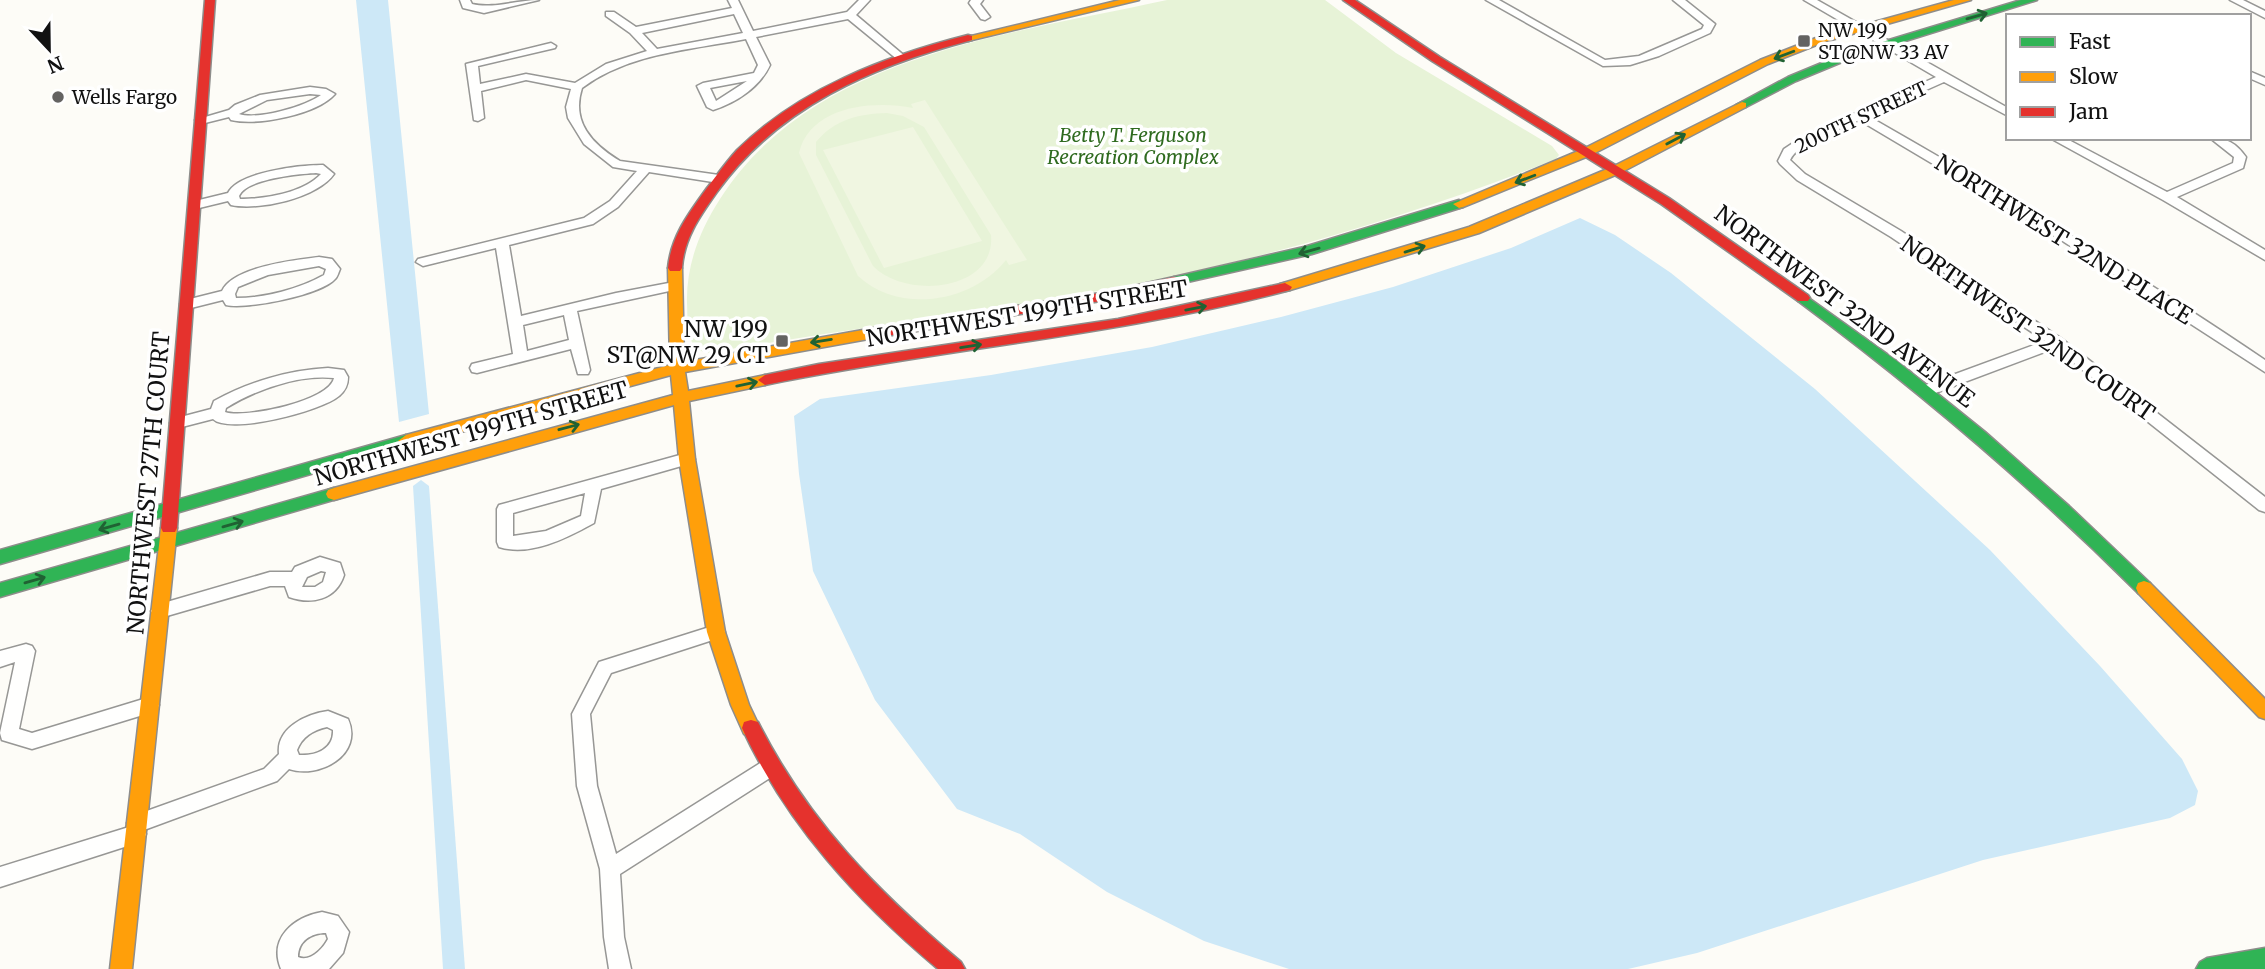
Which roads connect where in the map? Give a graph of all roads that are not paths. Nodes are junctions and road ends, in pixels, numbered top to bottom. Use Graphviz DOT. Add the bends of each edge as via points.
graph roads {
  1 [pos="210,0"];
  2 [pos="465,0"];
  3 [pos="534,0"];
  4 [pos="865,0"];
  5 [pos="978,0"];
  6 [pos="1348,0"];
  7 [pos="1491,0"];
  8 [pos="1678,0"];
  9 [pos="1809,0"];
  10 [pos="1966,0"];
  11 [pos="2032,0"];
  12 [pos="2235,0"];
  13 [pos="1122,1"];
  14 [pos="735,5"];
  15 [pos="610,15"];
  16 [pos="850,15"];
  17 [pos="2265,15"];
  18 [pos="985,17"];
  19 [pos="1858,30"];
  20 [pos="634,31"];
  21 [pos="749,36"];
  22 [pos="1882,44"];
  23 [pos="551,46"];
  24 [pos="521,53"];
  25 [pos="656,54"];
  26 [pos="902,58"];
  27 [pos="758,76"];
  28 [pos="526,77"];
  29 [pos="1943,78"];
  30 [pos="577,87"];
  31 [pos="475,89"];
  32 [pos="2006,112"];
  33 [pos="233,113"];
  34 [pos="1860,116"];
  35 [pos="478,118"];
  36 [pos="201,120"];
  37 [pos="2060,140"];
  38 [pos="2219,140"];
  39 [pos="1587,152"];
  40 [pos="1784,161"];
  41 [pos="647,167"];
  42 [pos="1616,170"];
  43 [pos="719,179"];
  44 [pos="233,196"];
  45 [pos="2167,197"];
  46 [pos="195,205"];
  47 [pos="502,243"];
  48 [pos="2265,256"];
  49 [pos="423,262"];
  50 [pos="674,286"];
  51 [pos="228,294"];
  52 [pos="187,304"];
  53 [pos="569,309"];
  54 [pos="515,322"];
  55 [pos="2057,342"];
  56 [pos="577,343"];
  57 [pos="521,357"];
  58 [pos="2265,367"];
  59 [pos="477,368"];
  60 [pos="678,368"];
  61 [pos="583,370"];
  62 [pos="1925,391"];
  63 [pos="680,398"];
  64 [pos="218,412"];
  65 [pos="178,423"];
  66 [pos="687,459"];
  67 [pos="594,484"];
  68 [pos="2265,506"];
  69 [pos="171,508"];
  70 [pos="167,542"];
  71 [pos="0,557"];
  72 [pos="295,579"];
  73 [pos="0,590"];
  74 [pos="160,611"];
  75 [pos="716,632"];
  76 [pos="0,659"];
  77 [pos="150,705"];
  78 [pos="2265,711"];
  79 [pos="288,758"];
  80 [pos="769,768"];
  81 [pos="136,828"];
  82 [pos="610,869"];
  83 [pos="0,879"];
  84 [pos="2265,959"];
  85 [pos="121,969"];
  86 [pos="620,969"];
  87 [pos="954,969"];
  88 [pos="2207,969"];
  1 -- 36 [label="main road, NORTHWEST 27TH COURT"];
  2 -- 3 [label="street" via="476,9"];
  4 -- 16 [label="street"];
  5 -- 18 [label="street" via="974,3"];
  6 -- 39 [label="main road, NORTHWEST 32ND AVENUE"];
  7 -- 8 [label="street" via="1603,63 1616,65 1633,63 1706,31 1710,24"];
  9 -- 19 [label="street"];
  10 -- 19 [label="main road, NORTHWEST 199TH STREET"];
  22 -- 11 [label="main road, NORTHWEST 199TH STREET, one-way"];
  12 -- 17 [label="street"];
  13 -- 26 [label="main road"];
  14 -- 20 [label="street"];
  14 -- 21 [label="street"];
  15 -- 20 [label="street"];
  16 -- 21 [label="street"];
  16 -- 26 [label="street"];
  19 -- 22 [label="street"];
  19 -- 39 [label="main road, NORTHWEST 199TH STREET, one-way" via="1765,62"];
  20 -- 25 [label="street"];
  21 -- 25 [label="street"];
  21 -- 27 [label="street" via="764,65"];
  22 -- 29 [label="street"];
  42 -- 22 [label="main road, NORTHWEST 199TH STREET, one-way" via="1792,79"];
  23 -- 24 [label="street"];
  24 -- 28 [label="street"];
  24 -- 31 [label="street" via="472,64"];
  25 -- 30 [label="street" via="609,67"];
  26 -- 43 [label="main road" via="846,81 784,117 741,153"];
  28 -- 30 [label="street"];
  28 -- 31 [label="street"];
  29 -- 32 [label="street"];
  29 -- 34 [label="street, 200TH STREET"];
  30 -- 41 [label="street" via="571,107 579,130 606,159"];
  31 -- 35 [label="street"];
  33 -- 33 [label="street" via="238,106 265,98 312,89 330,94 307,107 250,119 235,118"];
  33 -- 36 [label="street"];
  34 -- 40 [label="street, 200TH STREET" via="1806,140 1788,152"];
  34 -- 58 [label="street, NORTHWEST 32ND PLACE" via="2034,216"];
  36 -- 46 [label="main road, NORTHWEST 27TH COURT"];
  37 -- 45 [label="street"];
  38 -- 45 [label="street" via="2234,149 2239,165"];
  39 -- 42 [label="main road, NORTHWEST 32ND AVENUE"];
  39 -- 60 [label="main road, NORTHWEST 199TH STREET, one-way" via="1451,207 1211,275"];
  40 -- 55 [label="street, NORTHWEST 32ND COURT" via="1801,177 1907,241"];
  41 -- 43 [label="street"];
  41 -- 47 [label="street" via="614,204 588,221"];
  42 -- 62 [label="main road, NORTHWEST 32ND AVENUE" via="1794,290"];
  63 -- 42 [label="main road, NORTHWEST 199TH STREET, one-way" via="819,369 1118,324 1221,303 1323,278 1474,230"];
  43 -- 50 [label="main road" via="697,209 675,256"];
  44 -- 44 [label="street" via="240,186 257,181 316,168 328,174 313,188 264,200 239,203"];
  44 -- 46 [label="street"];
  45 -- 48 [label="street"];
  46 -- 52 [label="main road, NORTHWEST 27TH COURT"];
  47 -- 49 [label="street"];
  47 -- 54 [label="street"];
  50 -- 53 [label="street"];
  50 -- 60 [label="main road"];
  51 -- 51 [label="street" via="230,287 243,279 310,262 327,262 333,269 330,277 316,285 249,302 230,302"];
  51 -- 52 [label="street"];
  52 -- 65 [label="main road, NORTHWEST 27TH COURT"];
  53 -- 54 [label="street"];
  53 -- 56 [label="street"];
  54 -- 57 [label="street"];
  55 -- 62 [label="street"];
  55 -- 68 [label="street, NORTHWEST 32ND COURT"];
  56 -- 57 [label="street"];
  56 -- 61 [label="street"];
  57 -- 59 [label="street"];
  60 -- 63 [label="main road"];
  60 -- 69 [label="main road, NORTHWEST 199TH STREET"];
  62 -- 78 [label="main road, NORTHWEST 32ND AVENUE" via="2101,544"];
  63 -- 66 [label="main road"];
  70 -- 63 [label="main road, NORTHWEST 199TH STREET, one-way"];
  64 -- 64 [label="street" via="220,418 237,421 325,398 339,388 341,377 324,370 237,393 219,405"];
  64 -- 65 [label="street"];
  65 -- 69 [label="main road, NORTHWEST 27TH COURT"];
  66 -- 67 [label="street"];
  66 -- 75 [label="main road"];
  67 -- 67 [label="street" via="505,509 505,542 520,544 566,531 588,519"];
  69 -- 70 [label="main road, NORTHWEST 27TH COURT"];
  69 -- 71 [label="main road, NORTHWEST 199TH STREET, one-way"];
  73 -- 70 [label="main road, NORTHWEST 199TH STREET, one-way"];
  70 -- 74 [label="main road, NORTHWEST 27TH COURT"];
  72 -- 74 [label="street" via="270,579"];
  74 -- 77 [label="main road, NORTHWEST 27TH COURT"];
  75 -- 80 [label="main road" via="740,705"];
  75 -- 82 [label="street" via="605,667 581,714 587,786"];
  76 -- 77 [label="street" via="26,651 9,734 32,741"];
  77 -- 81 [label="main road, NORTHWEST 27TH COURT"];
  79 -- 81 [label="street" via="270,775"];
  80 -- 82 [label="street"];
  80 -- 87 [label="main road" via="837,860 898,923"];
  81 -- 83 [label="street"];
  81 -- 85 [label="main road, NORTHWEST 27TH COURT"];
  82 -- 86 [label="street"];
  84 -- 88 [label="main road"];
}
